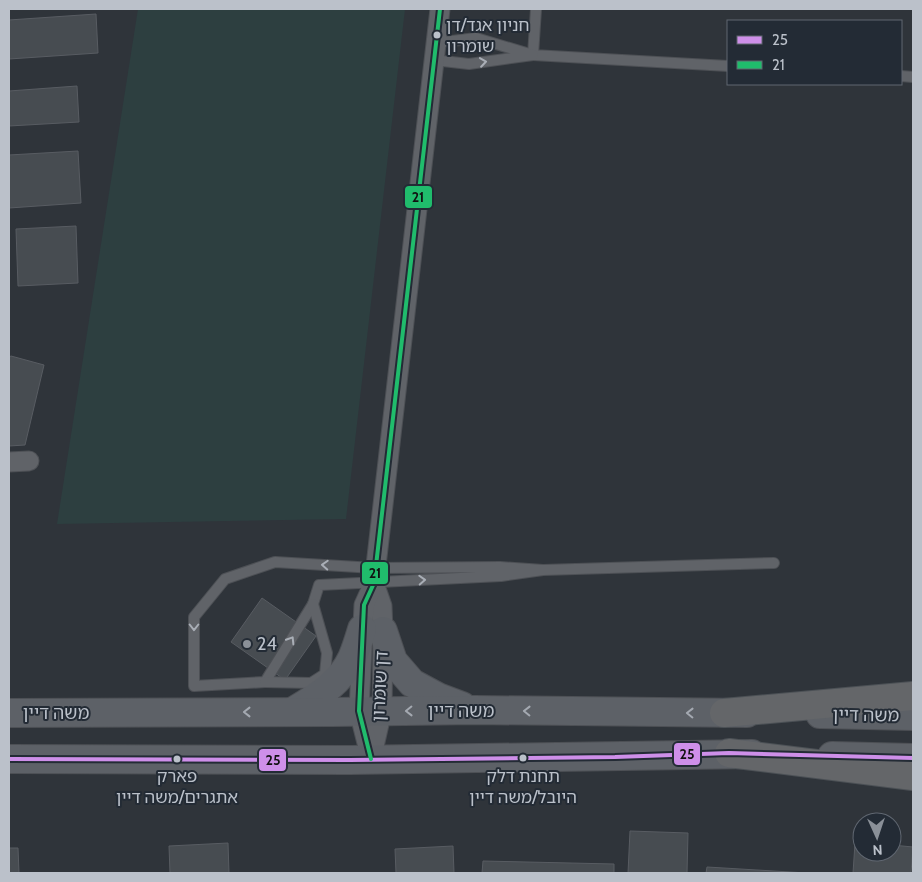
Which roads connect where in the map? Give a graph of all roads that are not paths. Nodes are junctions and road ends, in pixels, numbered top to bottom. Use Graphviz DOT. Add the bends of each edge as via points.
graph roads {
  1 [pos="440,9"];
  2 [pos="536,9"];
  3 [pos="435,51"];
  4 [pos="533,55"];
  5 [pos="727,66"];
  6 [pos="30,461"];
  7 [pos="9,462"];
  8 [pos="774,563"];
  9 [pos="543,570"];
  10 [pos="374,576"];
  11 [pos="313,604"];
  12 [pos="373,630"];
  13 [pos="265,682"];
  14 [pos="913,696"];
  15 [pos="475,710"];
  16 [pos="370,711"];
  17 [pos="292,712"];
  18 [pos="9,713"];
  19 [pos="724,713"];
  20 [pos="913,716"];
  21 [pos="729,754"];
  22 [pos="913,758"];
  23 [pos="9,759"];
  24 [pos="371,759"];
  25 [pos="913,776"];
  1 -- 3 [label="street, דן שומרון"];
  2 -- 4 [label="lane"];
  3 -- 4 [label="lane, one-way" via="469,64"];
  3 -- 4 [label="lane" via="476,38"];
  3 -- 10 [label="street, דן שומרון"];
  4 -- 5 [label="lane"];
  6 -- 7 [label="street"];
  8 -- 9 [label="lane"];
  10 -- 9 [label="lane, one-way" via="500,576"];
  9 -- 10 [label="lane" via="500,567"];
  10 -- 11 [label="lane" via="319,585"];
  10 -- 12 [label="street, דן שומרון" via="364,605"];
  10 -- 13 [label="lane, one-way" via="275,562 225,579 194,617 194,686"];
  13 -- 11 [label="lane, one-way"];
  11 -- 13 [label="lane" via="327,653 325,674 311,683"];
  12 -- 15 [label="main road" via="392,661 412,683 438,697"];
  12 -- 16 [label="street, דן שומרון"];
  12 -- 17 [label="main road" via="337,680"];
  14 -- 19 [label="highway"];
  15 -- 16 [label="main road, משה דיין, one-way"];
  19 -- 15 [label="main road, משה דיין, one-way"];
  16 -- 17 [label="main road, משה דיין"];
  16 -- 24 [label="street, דן שומרון"];
  17 -- 18 [label="main road, משה דיין, one-way"];
  19 -- 20 [label="main road, משה דיין"];
  21 -- 22 [label="main road"];
  21 -- 24 [label="main road"];
  21 -- 25 [label="highway"];
  23 -- 24 [label="main road"];
}
